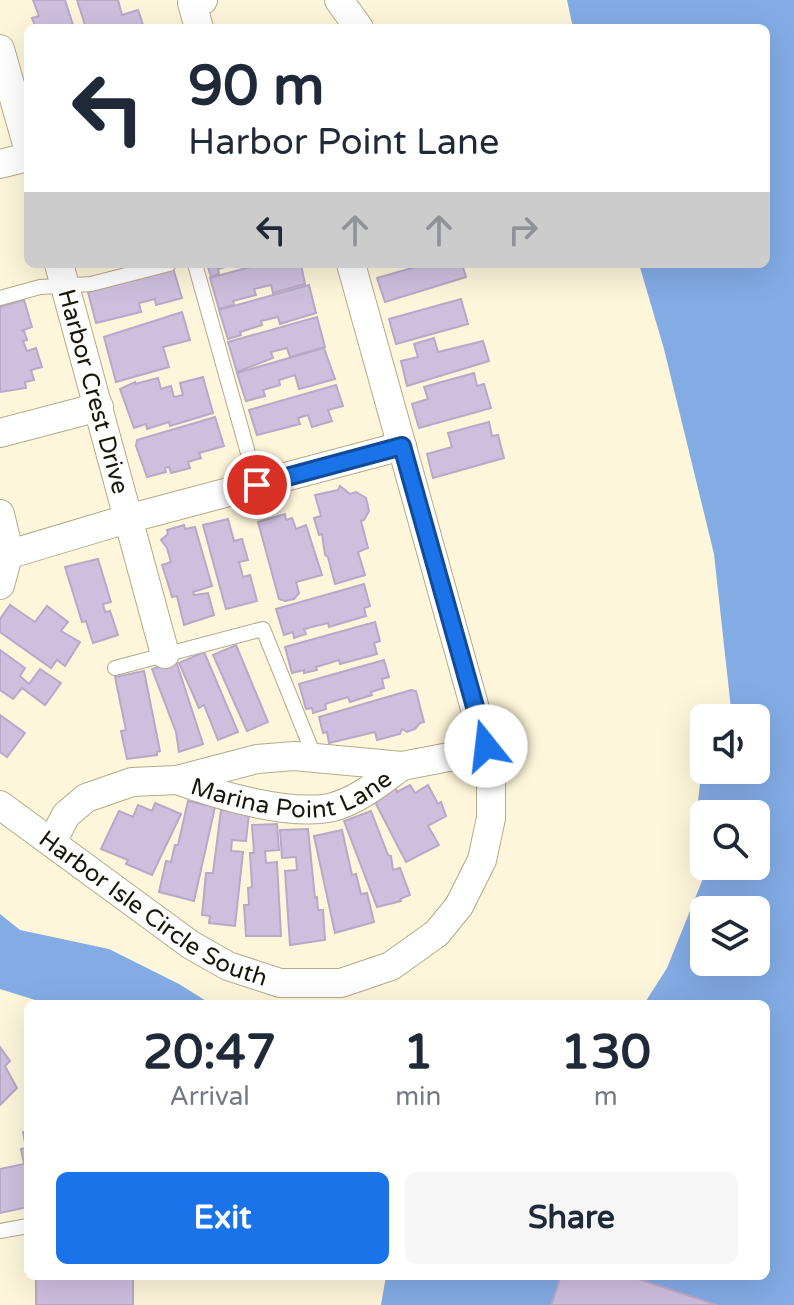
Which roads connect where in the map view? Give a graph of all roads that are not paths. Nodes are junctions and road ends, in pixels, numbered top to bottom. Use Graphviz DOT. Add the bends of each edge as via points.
graph roads {
  1 [pos="203,0"];
  2 [pos="339,0"];
  3 [pos="198,24"];
  4 [pos="356,24"];
  5 [pos="0,49"];
  6 [pos="16,118"];
  7 [pos="24,138"];
  8 [pos="24,158"];
  9 [pos="0,164"];
  10 [pos="153,268"];
  11 [pos="196,268"];
  12 [pos="352,268"];
  13 [pos="62,275"];
  14 [pos="0,298"];
  15 [pos="99,407"];
  16 [pos="0,433"];
  17 [pos="402,446"];
  18 [pos="257,485"];
  19 [pos="0,514"];
  20 [pos="127,519"];
  21 [pos="5,554"];
  22 [pos="0,585"];
  23 [pos="165,654"];
  24 [pos="115,668"];
  25 [pos="486,746"];
  26 [pos="315,758"];
  27 [pos="402,766"];
  28 [pos="177,780"];
  29 [pos="0,805"];
  30 [pos="52,842"];
  31 [pos="24,1227"];
  32 [pos="0,1231"];
  1 -- 3 [label="street" via="192,3"];
  2 -- 4 [label="street"];
  5 -- 6 [label="street"];
  6 -- 7 [label="street"];
  8 -- 9 [label="street"];
  10 -- 13 [label="lane" via="91,284"];
  11 -- 18 [label="lane"];
  12 -- 17 [label="street, Harbor Isle Circle South"];
  13 -- 14 [label="lane"];
  13 -- 15 [label="street, Harbor Crest Drive"];
  15 -- 16 [label="street"];
  15 -- 20 [label="street, Harbor Crest Drive"];
  17 -- 18 [label="street"];
  17 -- 25 [label="street, Harbor Isle Circle South"];
  18 -- 20 [label="street"];
  19 -- 21 [label="street"];
  20 -- 21 [label="street"];
  20 -- 23 [label="street, Harbor Crest Drive"];
  21 -- 22 [label="street"];
  23 -- 24 [label="lane"];
  23 -- 26 [label="lane" via="263,629"];
  25 -- 27 [label="street, Marina Point Lane"];
  25 -- 30 [label="street, Harbor Isle Circle South" via="491,818 482,860 459,906 437,933 391,966 341,983 280,983 228,966 191,945"];
  26 -- 27 [label="street, Marina Point Lane"];
  26 -- 28 [label="street, Marina Point Lane" via="257,759"];
  27 -- 28 [label="street, Marina Point Lane" via="334,807 302,809 219,795"];
  28 -- 30 [label="street, Marina Point Lane" via="132,782 86,798 66,815"];
  29 -- 30 [label="street, Harbor Isle Circle South"];
  31 -- 32 [label="lane"];
}
